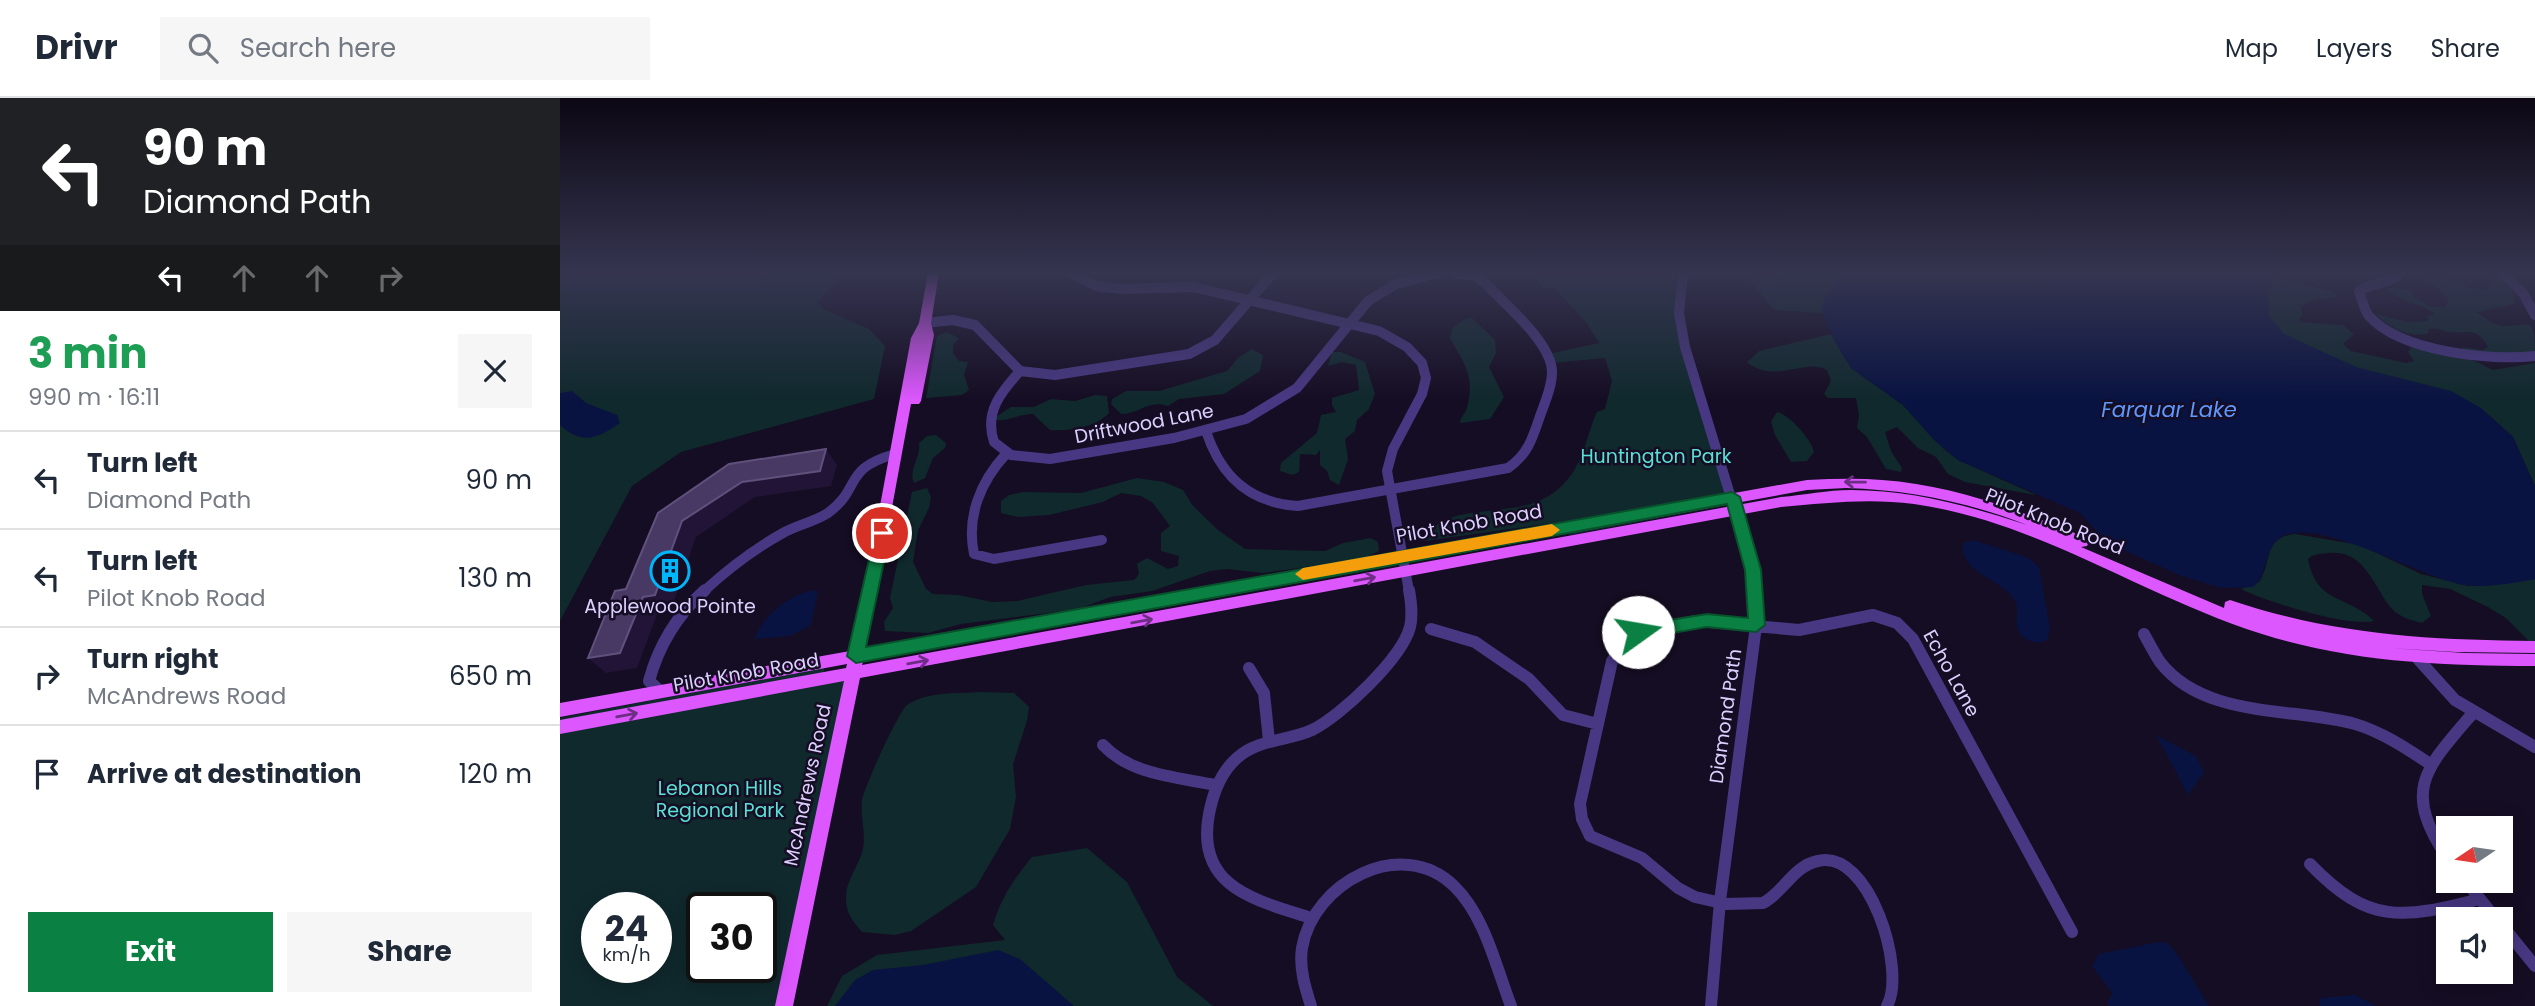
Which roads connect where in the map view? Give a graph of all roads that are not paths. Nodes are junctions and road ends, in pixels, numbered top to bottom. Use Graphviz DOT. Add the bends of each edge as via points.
graph roads {
  1 [pos="926,315"];
  2 [pos="1236,315"];
  3 [pos="1316,315"];
  4 [pos="1354,315"];
  5 [pos="1515,315"];
  6 [pos="1679,315"];
  7 [pos="2368,315"];
  8 [pos="925,323"];
  9 [pos="1348,323"];
  10 [pos="2535,356"];
  11 [pos="1020,371"];
  12 [pos="1206,431"];
  13 [pos="895,454"];
  14 [pos="1006,454"];
  15 [pos="1390,491"];
  16 [pos="1735,504"];
  17 [pos="882,533"];
  18 [pos="1102,540"];
  19 [pos="1402,556"];
  20 [pos="1405,572"];
  21 [pos="1756,625"];
  22 [pos="1431,629"];
  23 [pos="2144,634"];
  24 [pos="2407,646"];
  25 [pos="2535,647"];
  26 [pos="856,656"];
  27 [pos="2418,659"];
  28 [pos="2535,660"];
  29 [pos="1249,668"];
  30 [pos="851,675"];
  31 [pos="660,691"];
  32 [pos="560,710"];
  33 [pos="2473,713"];
  34 [pos="1598,724"];
  35 [pos="560,727"];
  36 [pos="1269,741"];
  37 [pos="1103,745"];
  38 [pos="2535,747"];
  39 [pos="2430,764"];
  40 [pos="1215,785"];
  41 [pos="2436,840"];
  42 [pos="2310,863"];
  43 [pos="2475,893"];
  44 [pos="2480,899"];
  45 [pos="1720,901"];
  46 [pos="2486,907"];
  47 [pos="1311,918"];
  48 [pos="2072,932"];
  49 [pos="2513,939"];
  50 [pos="2535,967"];
  51 [pos="1894,1004"];
  52 [pos="783,1006"];
  53 [pos="1311,1006"];
  54 [pos="1511,1006"];
  55 [pos="1711,1006"];
  1 -- 8 [label="main road, McAndrews Road"];
  2 -- 11 [label="street" via="1214,340 1189,354 1055,375"];
  3 -- 9 [label="street"];
  4 -- 9 [label="street, Driftwood Lane"];
  5 -- 15 [label="street" via="1549,358 1550,384 1530,446 1520,460 1494,473"];
  6 -- 16 [label="street, Diamond Path"];
  7 -- 10 [label="street" via="2380,326 2482,360"];
  8 -- 11 [label="street" via="953,320 975,325"];
  8 -- 13 [label="main road, McAndrews Road" via="917,338"];
  8 -- 17 [label="main road, McAndrews Road" via="928,335 901,474"];
  9 -- 12 [label="street, Driftwood Lane" via="1289,395 1253,416"];
  9 -- 15 [label="street" via="1397,339 1412,351 1426,373 1425,394 1390,451"];
  11 -- 14 [label="street" via="999,393 988,418 992,442"];
  12 -- 14 [label="street, Driftwood Lane" via="1046,459"];
  12 -- 15 [label="street" via="1219,467 1264,503 1298,506"];
  13 -- 17 [label="main road, McAndrews Road"];
  13 -- 31 [label="street" via="860,467 831,510 779,535 692,602 652,664 649,681"];
  14 -- 18 [label="street" via="988,473 979,494 971,544 974,554 994,559"];
  15 -- 19 [label="street"];
  16 -- 19 [label="main road, Pilot Knob Road"];
  16 -- 20 [label="main road, Pilot Knob Road"];
  16 -- 21 [label="street, Diamond Path" via="1753,570"];
  24 -- 16 [label="main road, Pilot Knob Road, one-way" via="2327,634 2243,611 2018,514 1948,493 1842,482"];
  16 -- 27 [label="main road, Pilot Knob Road" via="1839,495 1939,502 2007,521 2258,627 2340,648"];
  17 -- 26 [label="main road, McAndrews Road"];
  19 -- 20 [label="street"];
  19 -- 26 [label="main road, Pilot Knob Road"];
  30 -- 20 [label="main road, Pilot Knob Road, one-way"];
  20 -- 36 [label="street" via="1413,614 1397,649 1333,718 1310,731"];
  21 -- 34 [label="street, Echo Lane" via="1707,620 1634,634 1622,642 1612,661"];
  21 -- 45 [label="street, Diamond Path"];
  21 -- 48 [label="street, Echo Lane" via="1807,629 1873,615 1897,623 1909,633"];
  22 -- 34 [label="street" via="1475,642 1529,679 1563,715"];
  23 -- 39 [label="street" via="2159,663 2202,693 2239,707 2351,723 2386,737"];
  24 -- 25 [label="main road, Pilot Knob Road"];
  24 -- 27 [label="main road"];
  26 -- 30 [label="main road, McAndrews Road"];
  26 -- 31 [label="main road, Pilot Knob Road"];
  27 -- 28 [label="main road, Pilot Knob Road"];
  27 -- 33 [label="street" via="2439,685"];
  29 -- 36 [label="street" via="1264,693"];
  35 -- 30 [label="main road, Pilot Knob Road, one-way"];
  30 -- 52 [label="main road, McAndrews Road"];
  31 -- 32 [label="main road, Pilot Knob Road"];
  33 -- 38 [label="street"];
  33 -- 39 [label="street"];
  34 -- 45 [label="street, Echo Lane" via="1580,804 1590,836 1599,845 1643,859 1685,892"];
  36 -- 40 [label="street" via="1237,758"];
  37 -- 40 [label="street" via="1126,764"];
  39 -- 41 [label="street" via="2421,783 2423,807"];
  40 -- 47 [label="street" via="1208,816 1212,859 1226,882 1242,893"];
  42 -- 44 [label="street" via="2344,899 2381,912 2415,915"];
  43 -- 44 [label="street"];
  44 -- 46 [label="street"];
  45 -- 51 [label="street, Echo Lane" via="1760,904 1802,866 1820,861 1847,867 1870,892 1884,929"];
  45 -- 55 [label="street, Diamond Path"];
  47 -- 53 [label="street" via="1302,946 1302,974"];
  47 -- 54 [label="street" via="1336,888 1364,870 1397,864 1431,870 1452,884 1468,903"];
  49 -- 50 [label="street"];
}
